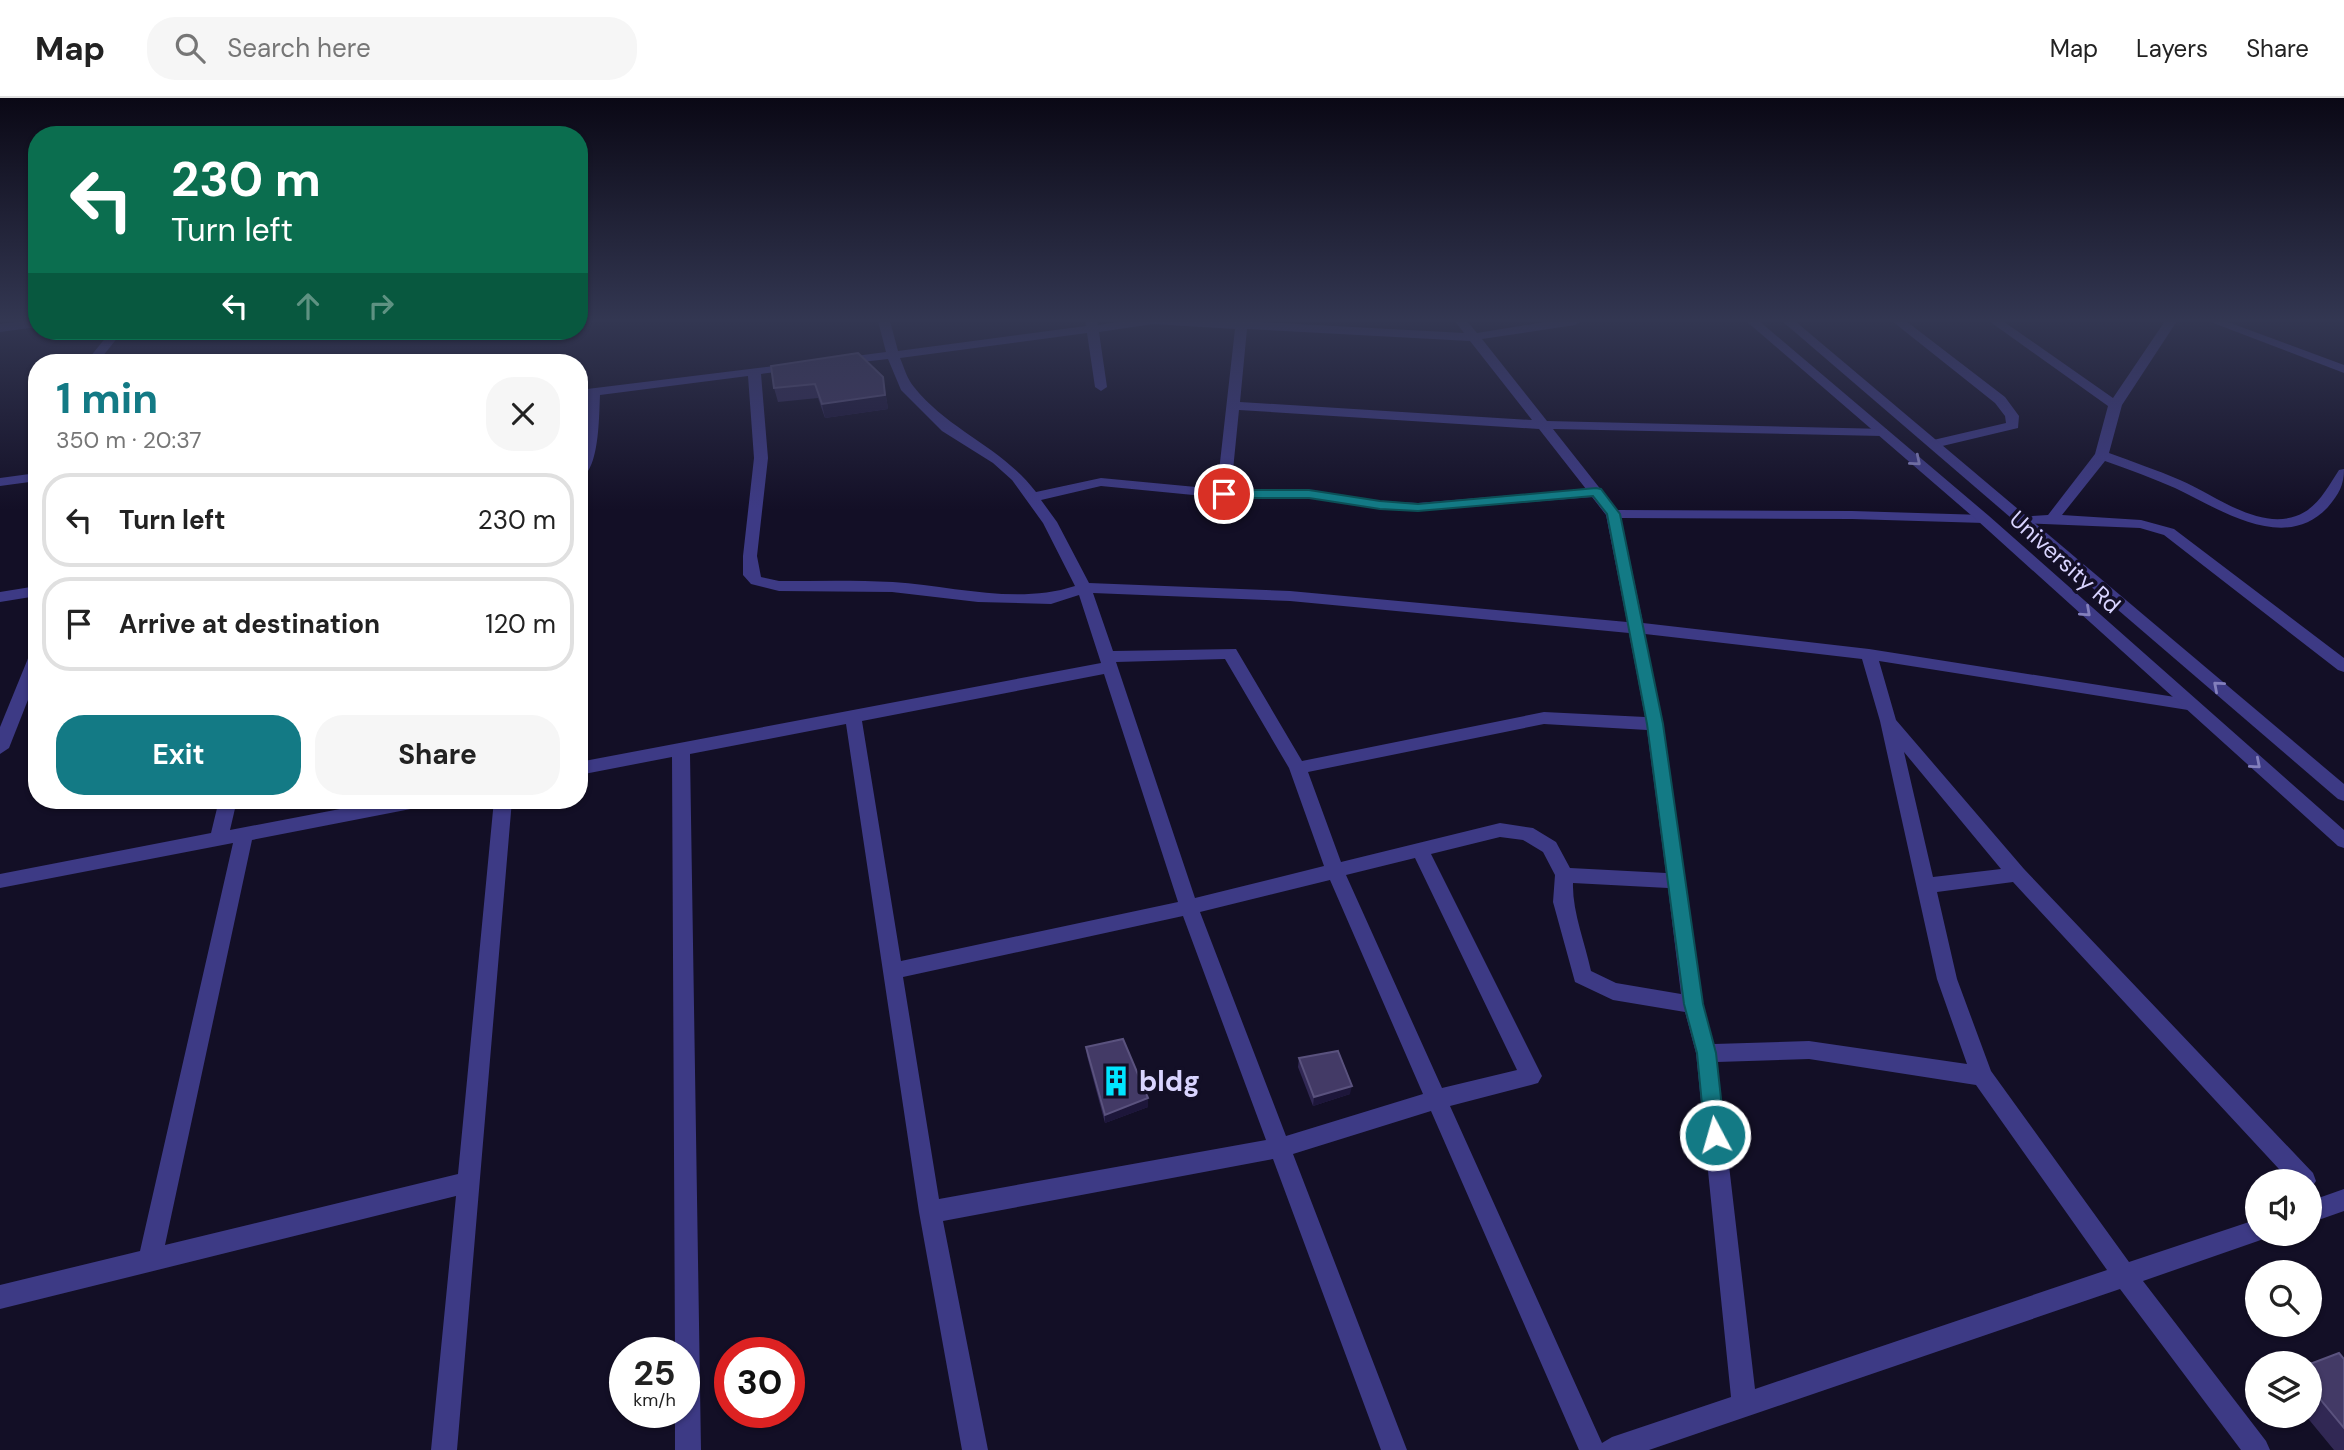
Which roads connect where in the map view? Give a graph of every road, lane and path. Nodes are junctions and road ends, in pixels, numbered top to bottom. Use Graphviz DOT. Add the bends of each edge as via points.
graph roads {
  1 [pos="654,384"];
  2 [pos="755,384"];
  3 [pos="906,384"];
  4 [pos="1236,384"];
  5 [pos="1512,384"];
  6 [pos="1826,384"];
  7 [pos="1863,384"];
  8 [pos="1980,384"];
  9 [pos="2085,384"];
  10 [pos="2129,384"];
  11 [pos="588,393"];
  12 [pos="2115,405"];
  13 [pos="1234,406"];
  14 [pos="1546,425"];
  15 [pos="588,432"];
  16 [pos="1882,432"];
  17 [pos="1934,444"];
  18 [pos="588,454"];
  19 [pos="2102,455"];
  20 [pos="2344,472"];
  21 [pos="28,478"];
  22 [pos="0,482"];
  23 [pos="1596,492"];
  24 [pos="1224,494"];
  25 [pos="1034,497"];
  26 [pos="1613,514"];
  27 [pos="1984,519"];
  28 [pos="2052,519"];
  29 [pos="2023,520"];
  30 [pos="1084,588"];
  31 [pos="28,592"];
  32 [pos="0,597"];
  33 [pos="1636,628"];
  34 [pos="1869,654"];
  35 [pos="1109,662"];
  36 [pos="2344,666"];
  37 [pos="28,678"];
  38 [pos="2188,704"];
  39 [pos="853,717"];
  40 [pos="1888,721"];
  41 [pos="1655,724"];
  42 [pos="0,748"];
  43 [pos="681,750"];
  44 [pos="588,767"];
  45 [pos="1298,768"];
  46 [pos="2344,794"];
  47 [pos="226,809"];
  48 [pos="374,809"];
  49 [pos="501,809"];
  50 [pos="244,834"];
  51 [pos="219,838"];
  52 [pos="2344,841"];
  53 [pos="1420,850"];
  54 [pos="1336,873"];
  55 [pos="2017,874"];
  56 [pos="1564,875"];
  57 [pos="0,881"];
  58 [pos="1676,881"];
  59 [pos="1925,886"];
  60 [pos="1189,907"];
  61 [pos="891,971"];
  62 [pos="1693,1004"];
  63 [pos="1706,1053"];
  64 [pos="1982,1076"];
  65 [pos="1437,1099"];
  66 [pos="1279,1148"];
  67 [pos="2294,1169"];
  68 [pos="469,1182"];
  69 [pos="930,1212"];
  70 [pos="2245,1234"];
  71 [pos="149,1261"];
  72 [pos="2125,1276"];
  73 [pos="0,1297"];
  74 [pos="1744,1406"];
  75 [pos="444,1450"];
  76 [pos="688,1450"];
  77 [pos="975,1450"];
  78 [pos="1394,1450"];
  79 [pos="1592,1450"];
  80 [pos="1612,1450"];
  81 [pos="2257,1450"];
  1 -- 11 [label="street"];
  2 -- 30 [label="street" via="761,438 750,556 756,582 1051,599"];
  3 -- 25 [label="street" via="947,428 998,460"];
  4 -- 13 [label="street"];
  5 -- 14 [label="street"];
  6 -- 16 [label="street, University Rd"];
  7 -- 17 [label="street, University Rd"];
  8 -- 17 [label="street" via="2012,416 2013,425"];
  9 -- 12 [label="street"];
  10 -- 12 [label="street"];
  12 -- 19 [label="street"];
  13 -- 14 [label="street"];
  13 -- 24 [label="street"];
  14 -- 16 [label="street"];
  14 -- 23 [label="street"];
  15 -- 18 [label="street"];
  16 -- 27 [label="street, University Rd, one-way"];
  17 -- 29 [label="street, University Rd"];
  19 -- 20 [label="street" via="2273,523 2293,522 2323,506"];
  19 -- 28 [label="street"];
  21 -- 22 [label="street"];
  23 -- 24 [label="street" via="1418,508 1309,494"];
  23 -- 26 [label="street"];
  24 -- 25 [label="street" via="1101,482"];
  25 -- 30 [label="street"];
  26 -- 27 [label="street"];
  26 -- 33 [label="street"];
  27 -- 29 [label="street"];
  27 -- 38 [label="street, University Rd, one-way"];
  28 -- 29 [label="street"];
  28 -- 36 [label="street" via="2141,524 2169,532"];
  46 -- 29 [label="street, University Rd, one-way"];
  30 -- 33 [label="street" via="1290,596"];
  30 -- 35 [label="street"];
  31 -- 32 [label="street"];
  33 -- 34 [label="street"];
  33 -- 41 [label="street"];
  34 -- 38 [label="street"];
  34 -- 40 [label="street"];
  35 -- 39 [label="street"];
  35 -- 45 [label="street" via="1230,653"];
  35 -- 60 [label="street"];
  37 -- 42 [label="street"];
  38 -- 52 [label="street, University Rd, one-way"];
  39 -- 43 [label="street"];
  39 -- 61 [label="street"];
  40 -- 55 [label="street"];
  40 -- 59 [label="street"];
  41 -- 45 [label="street" via="1544,719"];
  41 -- 58 [label="street"];
  43 -- 44 [label="street"];
  43 -- 76 [label="street"];
  45 -- 54 [label="street"];
  47 -- 51 [label="street"];
  48 -- 50 [label="street"];
  49 -- 68 [label="street"];
  50 -- 51 [label="street"];
  50 -- 71 [label="street"];
  51 -- 57 [label="street"];
  53 -- 54 [label="street"];
  53 -- 56 [label="street" via="1500,830 1527,833 1550,847"];
  53 -- 65 [label="street" via="1531,1076"];
  54 -- 60 [label="street"];
  54 -- 65 [label="street"];
  55 -- 59 [label="street"];
  55 -- 67 [label="street"];
  56 -- 58 [label="street"];
  56 -- 62 [label="street" via="1563,902 1582,976 1613,991"];
  58 -- 62 [label="street"];
  59 -- 64 [label="street" via="1947,979"];
  60 -- 61 [label="street"];
  60 -- 66 [label="street"];
  61 -- 69 [label="street"];
  62 -- 63 [label="street"];
  63 -- 64 [label="street" via="1809,1050"];
  63 -- 74 [label="street"];
  64 -- 72 [label="street"];
  65 -- 66 [label="street"];
  65 -- 79 [label="street"];
  66 -- 69 [label="street"];
  66 -- 78 [label="street"];
  68 -- 71 [label="street"];
  68 -- 75 [label="street"];
  69 -- 77 [label="street"];
  70 -- 72 [label="street"];
  71 -- 73 [label="street"];
  72 -- 74 [label="street"];
  72 -- 81 [label="street"];
  74 -- 80 [label="street"];
}
